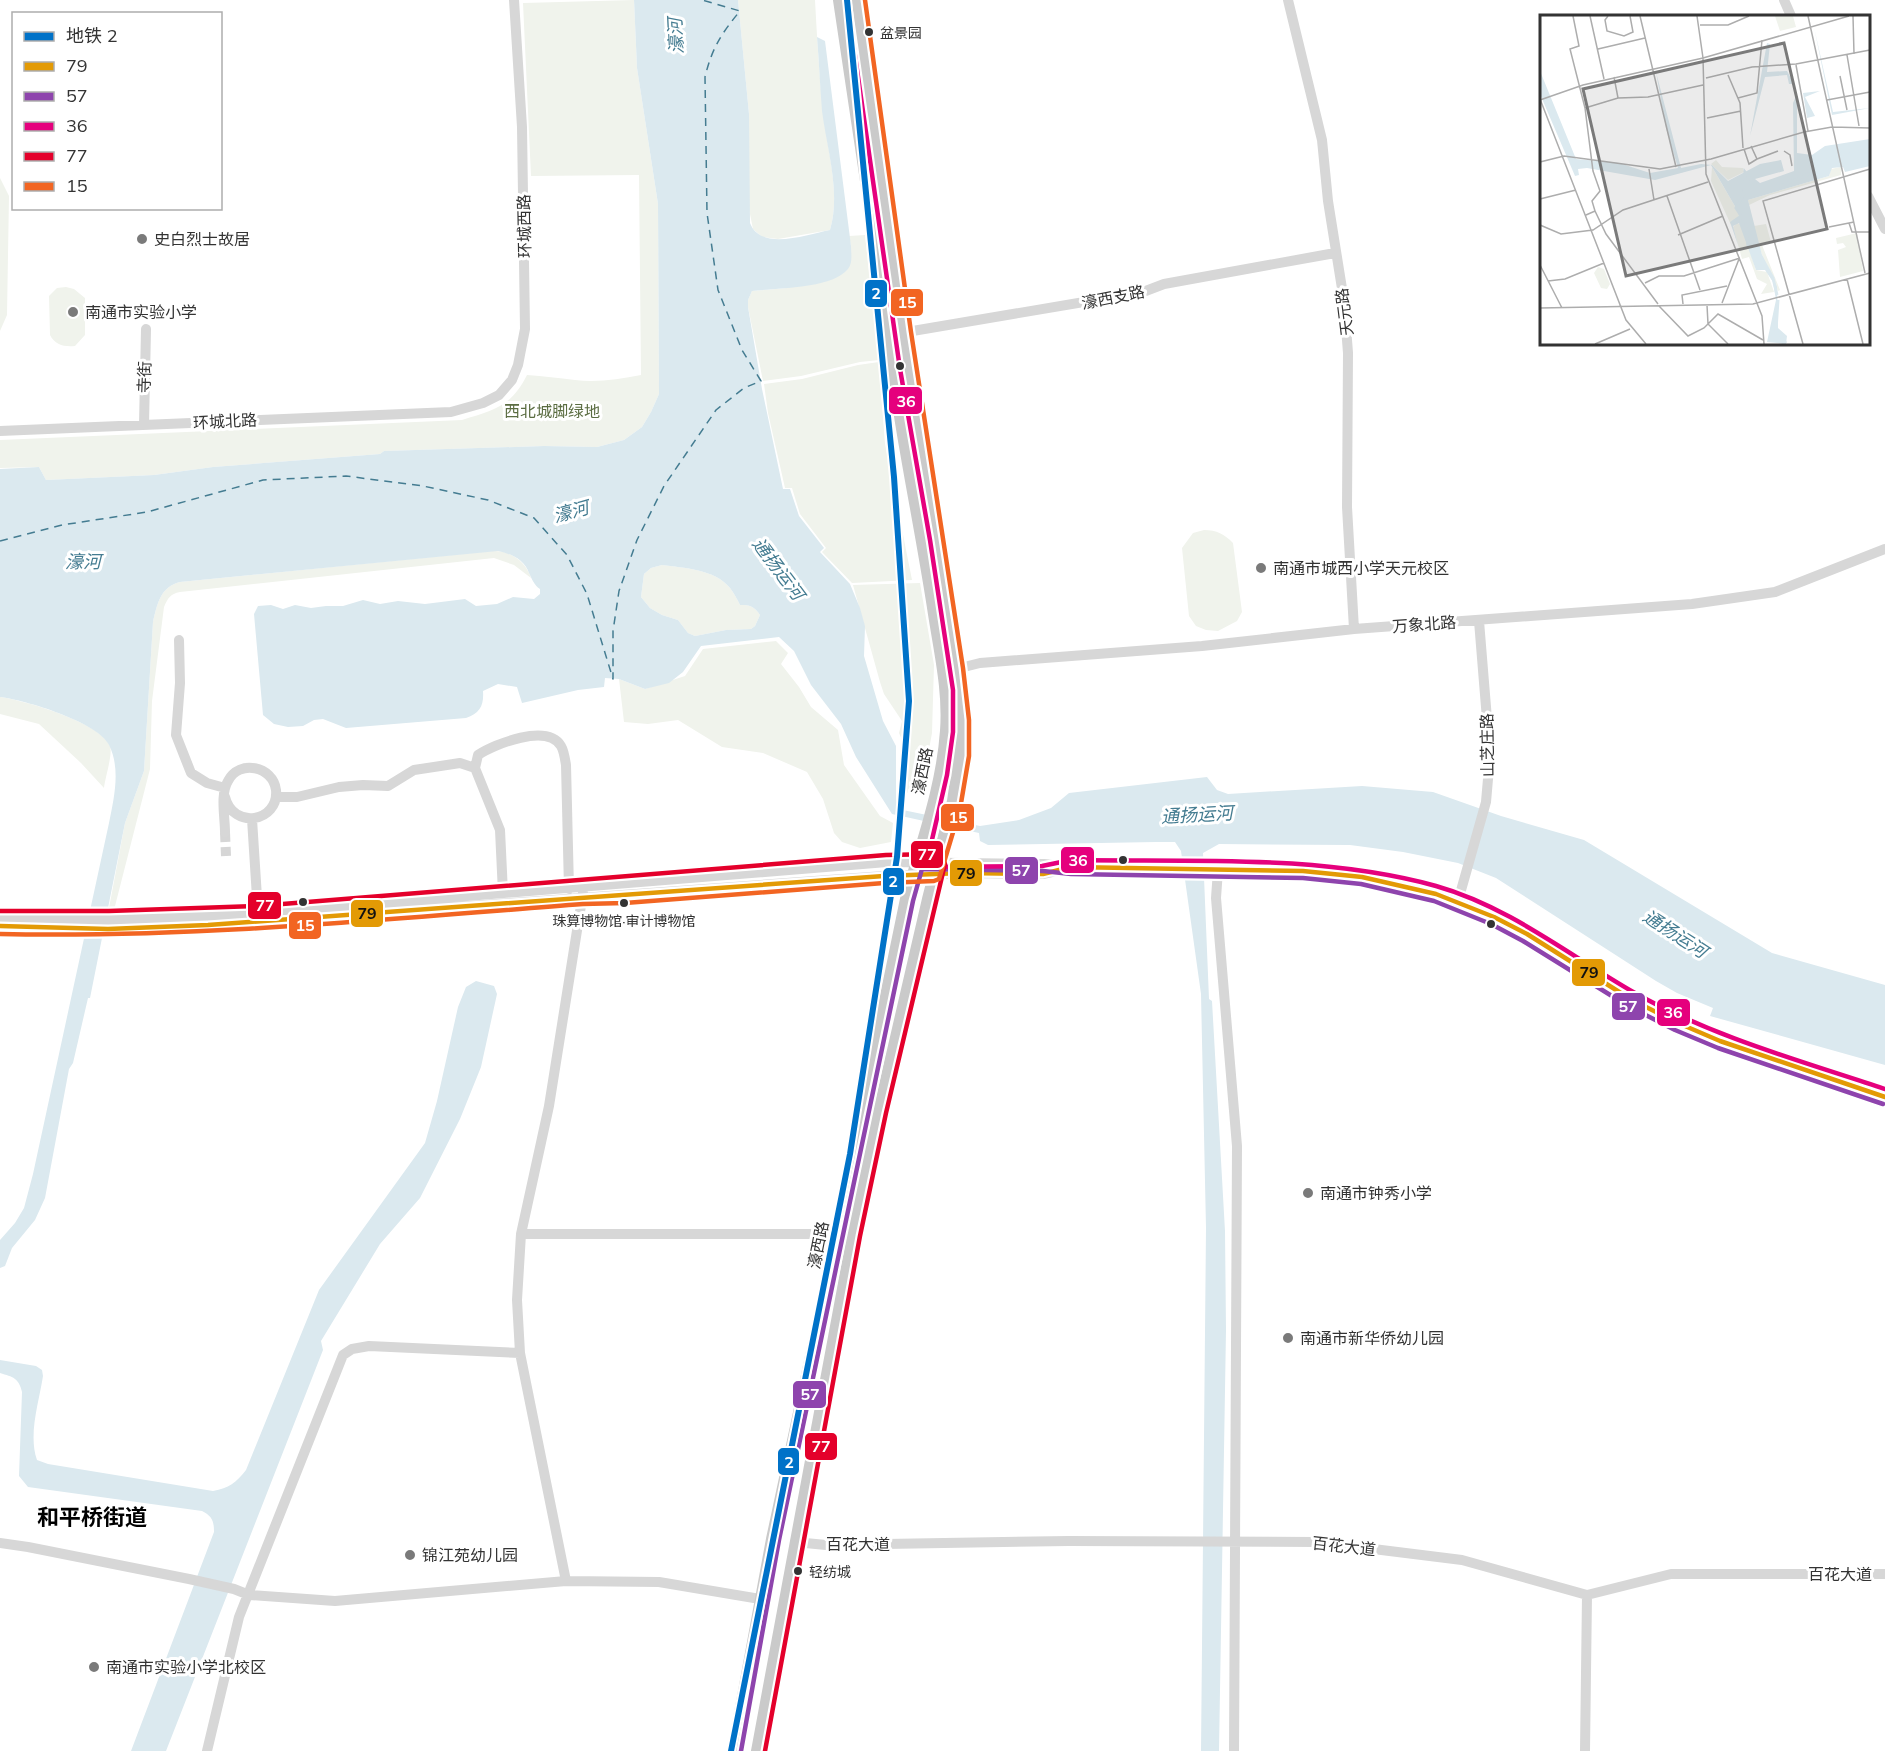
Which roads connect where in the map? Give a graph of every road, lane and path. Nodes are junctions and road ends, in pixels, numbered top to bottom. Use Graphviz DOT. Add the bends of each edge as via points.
graph roads {
  1 [pos="514,0"];
  2 [pos="839,0"];
  3 [pos="857,0"];
  4 [pos="1288,0"];
  5 [pos="1784,0"];
  6 [pos="1791,15"];
  7 [pos="1870,198"];
  8 [pos="1885,229"];
  9 [pos="1335,253"];
  10 [pos="146,329"];
  11 [pos="904,333"];
  12 [pos="889,335"];
  13 [pos="451,411"];
  14 [pos="144,424"];
  15 [pos="0,431"];
  16 [pos="1885,549"];
  17 [pos="1479,621"];
  18 [pos="1354,629"];
  19 [pos="179,640"];
  20 [pos="956,669"];
  21 [pos="475,768"];
  22 [pos="225,793"];
  23 [pos="276,797"];
  24 [pos="252,819"];
  25 [pos="225,832"];
  26 [pos="916,861"];
  27 [pos="936,868"];
  28 [pos="1214,870"];
  29 [pos="912,875"];
  30 [pos="569,889"];
  31 [pos="584,892"];
  32 [pos="502,893"];
  33 [pos="1458,901"];
  34 [pos="258,913"];
  35 [pos="0,918"];
  36 [pos="84,924"];
  37 [pos="109,924"];
  38 [pos="0,926"];
  39 [pos="1885,1097"];
  40 [pos="521,1234"];
  41 [pos="837,1234"];
  42 [pos="520,1353"];
  43 [pos="795,1542"];
  44 [pos="0,1543"];
  45 [pos="1232,1543"];
  46 [pos="1885,1574"];
  47 [pos="566,1581"];
  48 [pos="249,1595"];
  49 [pos="1587,1595"];
  50 [pos="760,1599"];
  51 [pos="207,1751"];
  52 [pos="733,1751"];
  53 [pos="757,1751"];
  54 [pos="1234,1751"];
  55 [pos="1585,1751"];
  1 -- 13 [label="street, 环城西路" via="522,127 525,329 518,365 506,388 483,403"];
  2 -- 12 [label="main road, 濠西路"];
  3 -- 11 [label="main road, 濠西路"];
  4 -- 9 [label="street, 天元路" via="1322,140"];
  5 -- 6 [label="street"];
  7 -- 8 [label="street"];
  9 -- 11 [label="street, 濠西支路" via="1164,284 1143,292"];
  9 -- 18 [label="street, 天元路" via="1348,353 1347,507"];
  10 -- 14 [label="street, 寺街"];
  11 -- 12 [label="street, 濠西支路"];
  11 -- 20 [label="main road, 濠西路"];
  12 -- 26 [label="main road, 濠西路" via="946,691 944,754"];
  13 -- 14 [label="street, 环城北路"];
  14 -- 15 [label="street, 环城北路"];
  16 -- 17 [label="street, 万象北路" via="1775,592 1692,604"];
  17 -- 18 [label="street, 万象北路"];
  17 -- 33 [label="street, 山芝庄路" via="1490,756 1486,802"];
  18 -- 20 [label="street, 万象北路" via="1202,646 980,663"];
  19 -- 22 [label="street" via="176,735 192,773"];
  20 -- 27 [label="main road, 濠西路" via="962,739 953,801"];
  21 -- 23 [label="street" via="449,764 414,770 388,786 339,787 297,797"];
  21 -- 30 [label="street" via="478,755 489,748 528,736 549,737 560,745 566,765"];
  21 -- 32 [label="street" via="500,830"];
  22 -- 23 [label="street" via="234,773 259,769 273,780"];
  22 -- 24 [label="street" via="227,807 233,813"];
  22 -- 25 [label="street"];
  23 -- 24 [label="street" via="267,812"];
  24 -- 34 [label="street"];
  26 -- 27 [label="street"];
  26 -- 29 [label="main road, 濠西路"];
  26 -- 31 [label="street"];
  27 -- 28 [label="street" via="1043,874 1071,867"];
  27 -- 29 [label="street"];
  27 -- 43 [label="main road, 濠西路" via="877,1123"];
  28 -- 33 [label="street" via="1303,871 1362,877"];
  28 -- 45 [label="street" via="1237,1146"];
  29 -- 31 [label="street" via="624,896"];
  29 -- 41 [label="main road, 濠西路"];
  30 -- 31 [label="street"];
  30 -- 32 [label="street"];
  31 -- 37 [label="street" via="331,917 208,925"];
  31 -- 40 [label="street" via="549,1106"];
  32 -- 34 [label="street"];
  33 -- 39 [label="street" via="1527,934 1632,1000 1678,1023"];
  34 -- 37 [label="street"];
  35 -- 36 [label="street"];
  36 -- 37 [label="street"];
  36 -- 38 [label="street"];
  40 -- 41 [label="street"];
  40 -- 42 [label="street" via="517,1300"];
  41 -- 50 [label="main road, 濠西路"];
  42 -- 47 [label="street"];
  42 -- 48 [label="street" via="369,1346 343,1355"];
  43 -- 45 [label="street, 百花大道"];
  43 -- 53 [label="main road, 濠西路"];
  44 -- 48 [label="street" via="189,1579"];
  45 -- 49 [label="street, 百花大道" via="1317,1542 1462,1560"];
  45 -- 54 [label="street"];
  46 -- 49 [label="street, 百花大道" via="1671,1574"];
  47 -- 48 [label="street" via="335,1601"];
  47 -- 50 [label="street" via="659,1582"];
  48 -- 51 [label="street" via="239,1617"];
  49 -- 55 [label="street"];
  50 -- 52 [label="main road, 濠西路"];
}
